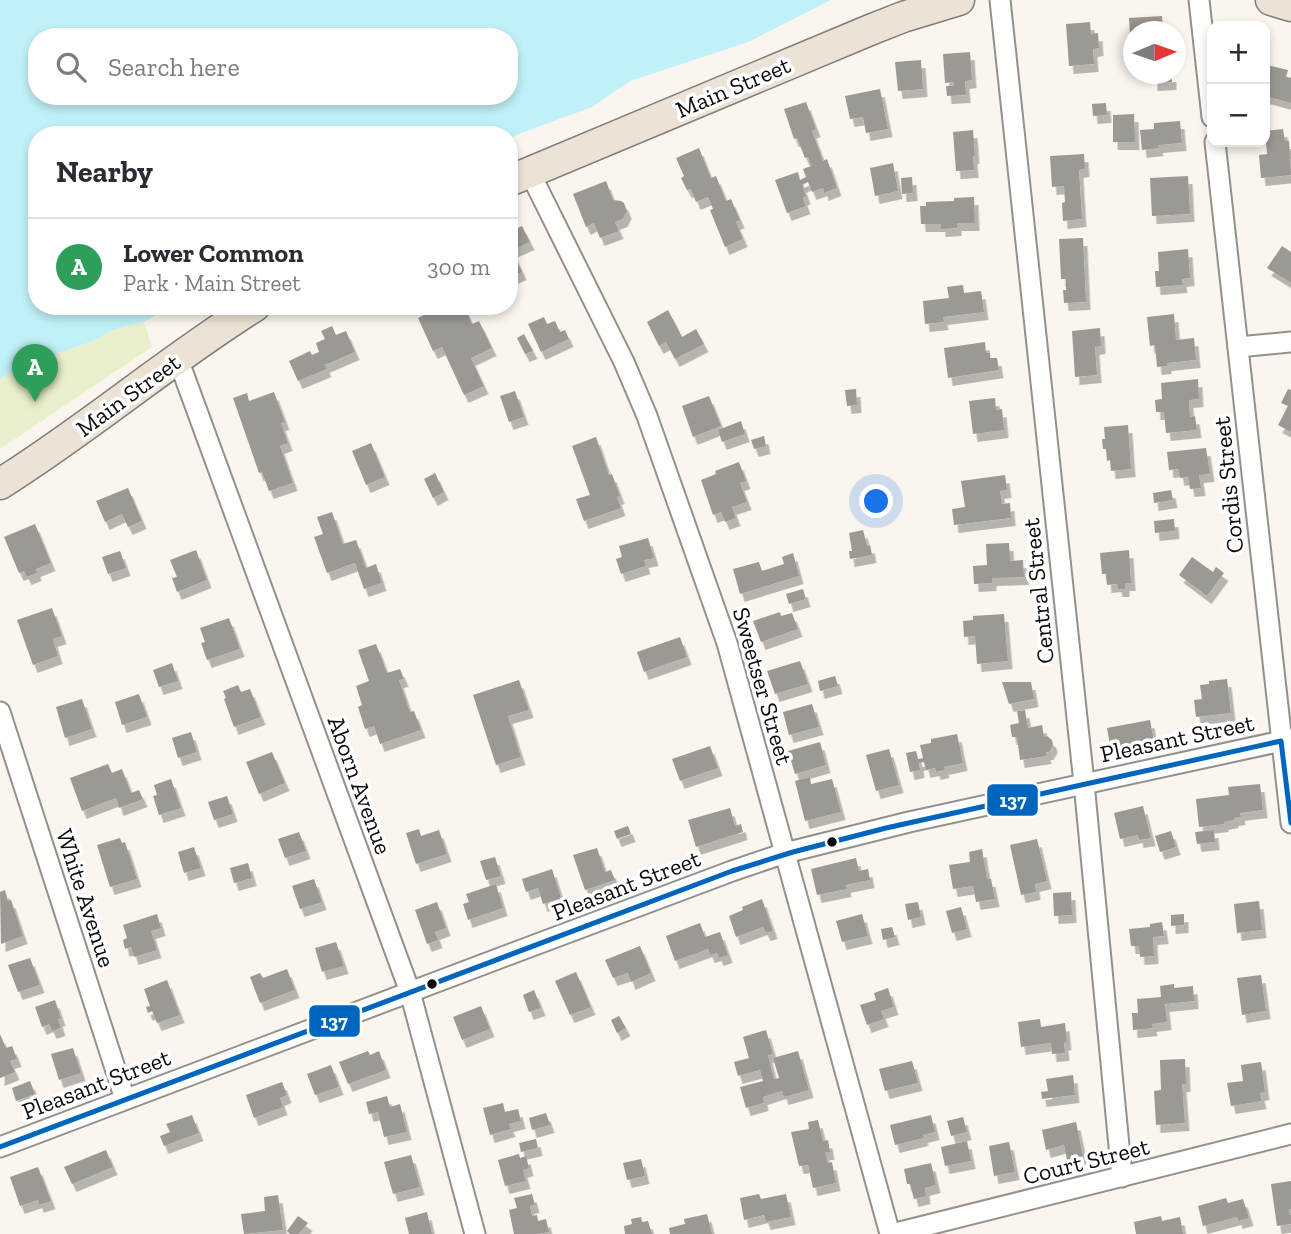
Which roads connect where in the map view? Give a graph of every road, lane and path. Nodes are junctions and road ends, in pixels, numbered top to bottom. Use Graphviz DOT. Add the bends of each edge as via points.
graph roads {
  1 [pos="959,0"];
  2 [pos="1000,0"];
  3 [pos="1199,0"];
  4 [pos="1271,0"];
  5 [pos="1291,6"];
  6 [pos="1208,84"];
  7 [pos="1216,147"];
  8 [pos="519,177"];
  9 [pos="242,315"];
  10 [pos="1291,342"];
  11 [pos="1238,347"];
  12 [pos="178,359"];
  13 [pos="0,484"];
  14 [pos="0,712"];
  15 [pos="1286,740"];
  16 [pos="1084,783"];
  17 [pos="1291,823"];
  18 [pos="785,853"];
  19 [pos="410,992"];
  20 [pos="125,1099"];
  21 [pos="1291,1134"];
  22 [pos="0,1147"];
  23 [pos="1122,1177"];
  24 [pos="475,1234"];
  25 [pos="891,1234"];
  1 -- 8 [label="main road, Main Street" via="902,17"];
  2 -- 16 [label="street, Central Street"];
  3 -- 6 [label="street"];
  4 -- 5 [label="main road"];
  7 -- 11 [label="street, Cordis Street"];
  8 -- 18 [label="street, Sweetser Street" via="624,362 647,416 727,643"];
  9 -- 12 [label="main road, Main Street"];
  10 -- 11 [label="street"];
  11 -- 15 [label="street, Cordis Street"];
  12 -- 13 [label="main road, Main Street"];
  12 -- 19 [label="street, Aborn Avenue"];
  14 -- 20 [label="street, White Avenue"];
  15 -- 16 [label="street, Pleasant Street"];
  15 -- 17 [label="street, Cordis Street"];
  16 -- 18 [label="street, Pleasant Street"];
  16 -- 23 [label="street, Central Street"];
  18 -- 19 [label="street, Pleasant Street"];
  18 -- 25 [label="street, Sweetser Street"];
  19 -- 20 [label="street, Pleasant Street"];
  19 -- 24 [label="street, Aborn Avenue"];
  20 -- 22 [label="street, Pleasant Street"];
  21 -- 23 [label="street, Court Street"];
  23 -- 25 [label="street, Court Street"];
}
